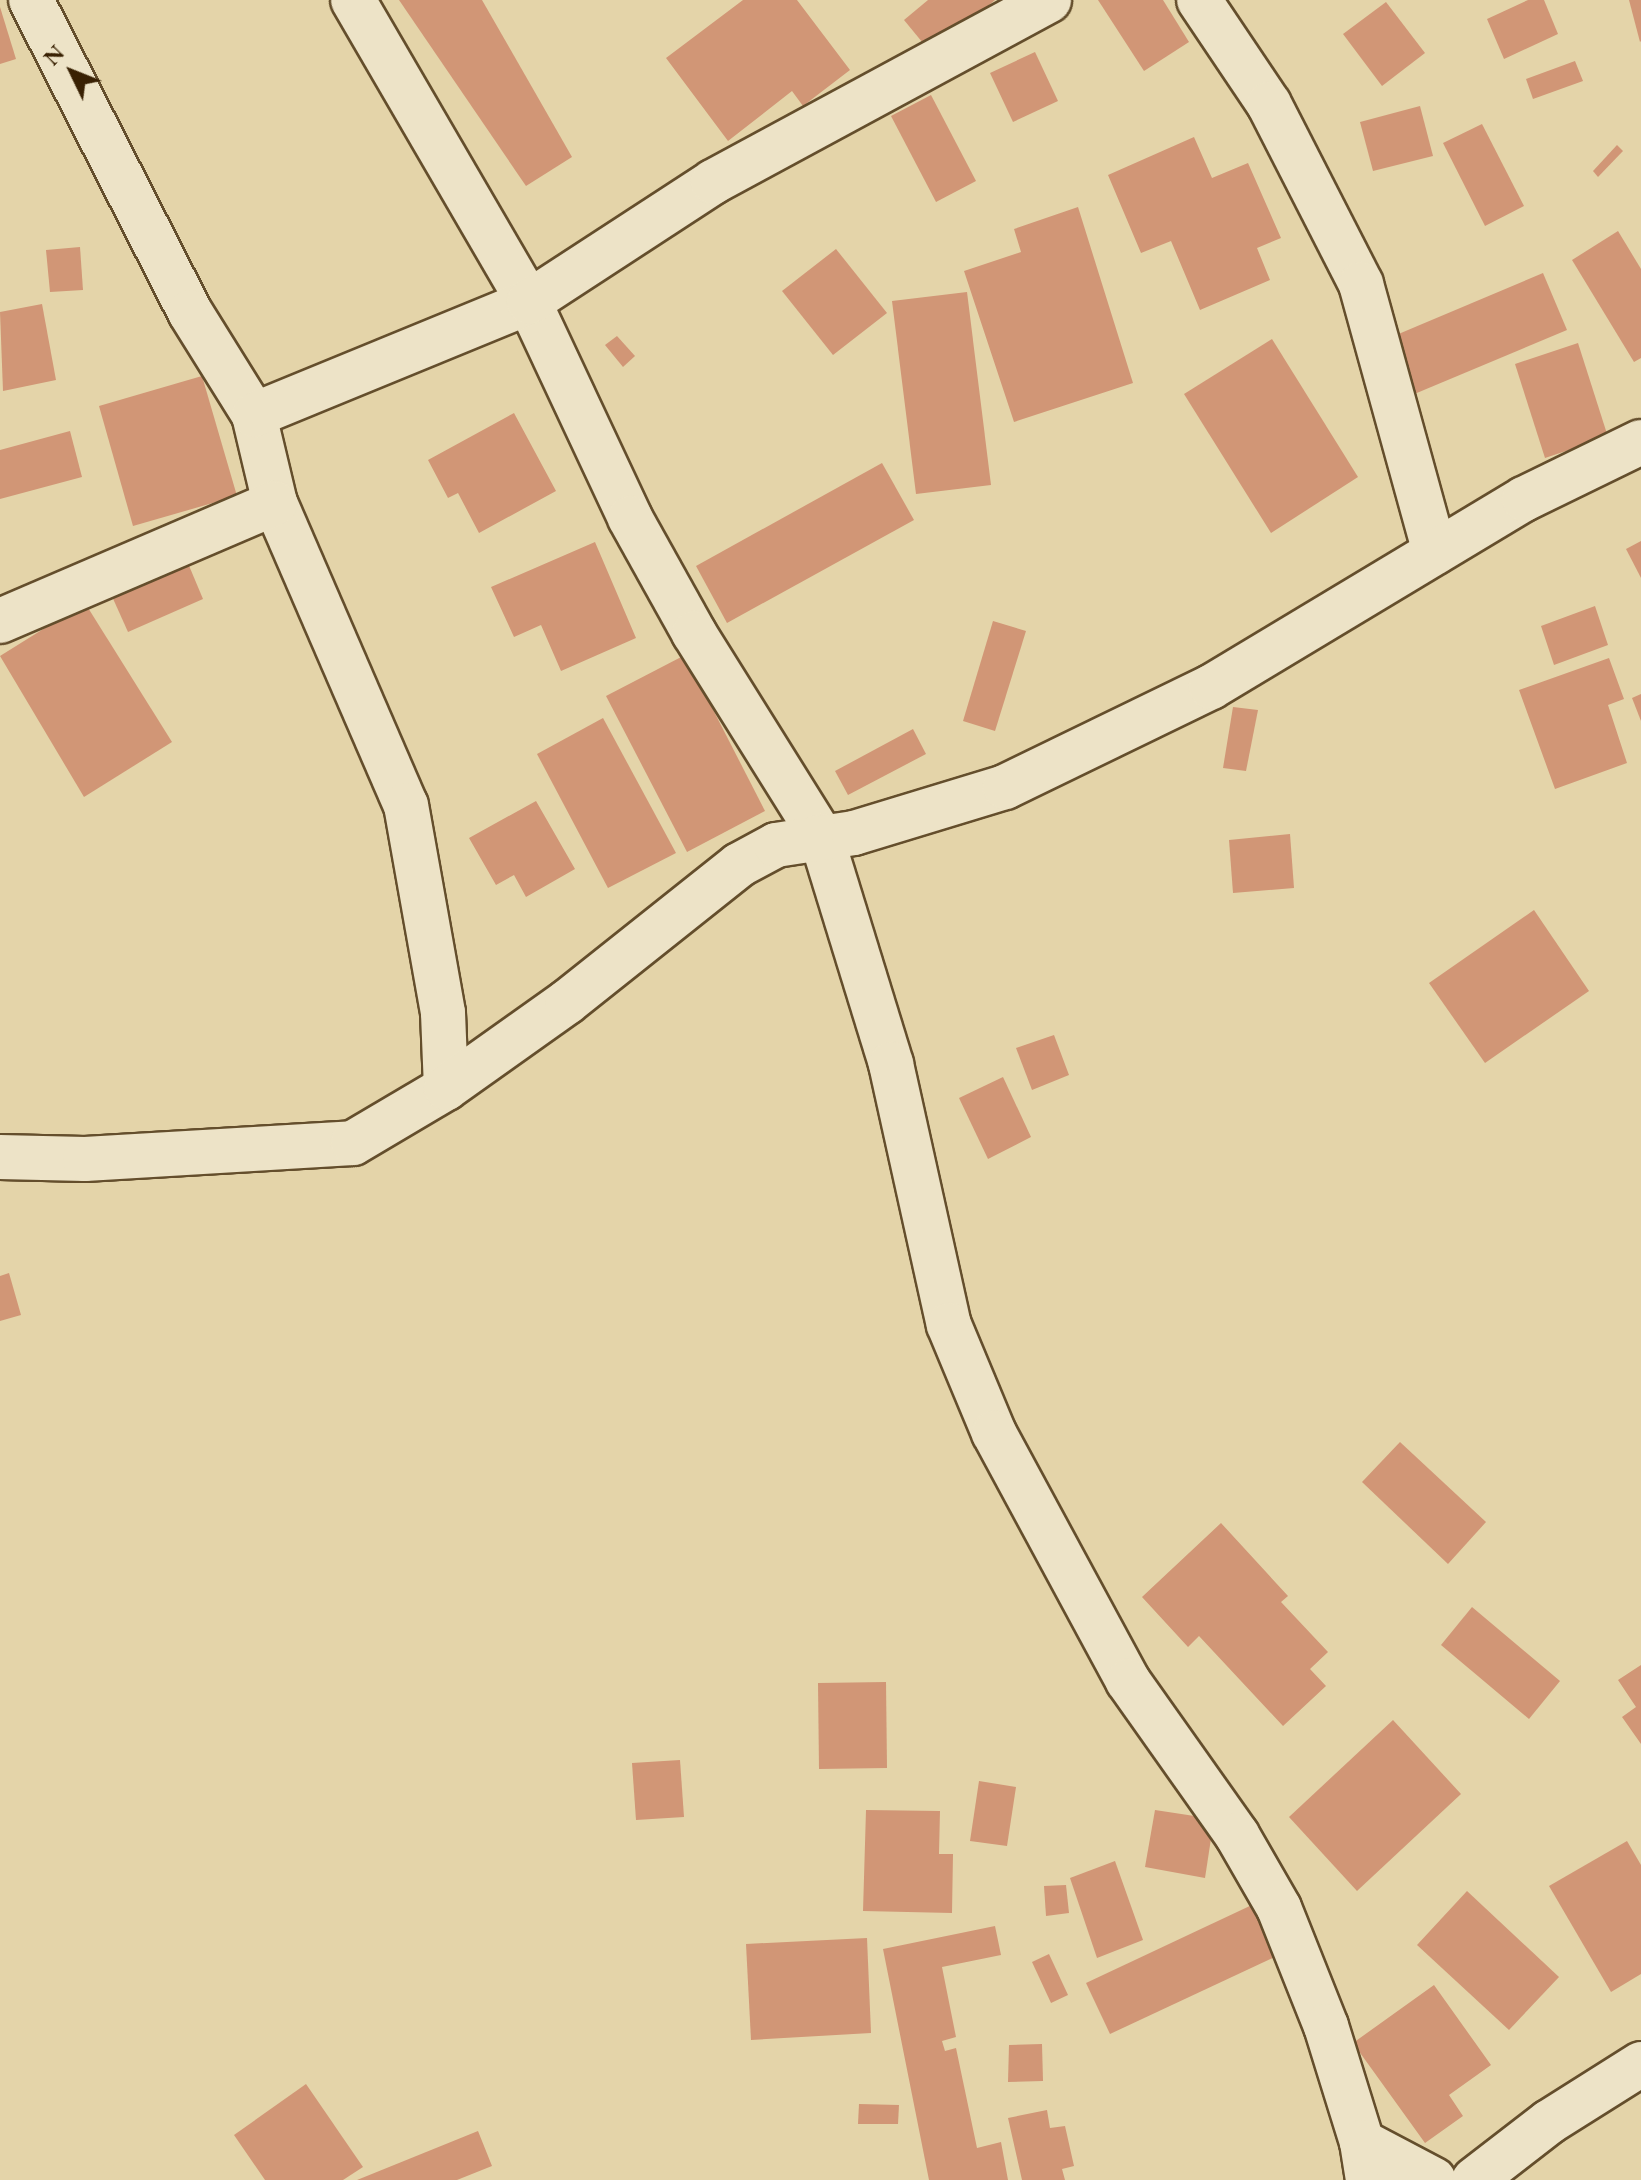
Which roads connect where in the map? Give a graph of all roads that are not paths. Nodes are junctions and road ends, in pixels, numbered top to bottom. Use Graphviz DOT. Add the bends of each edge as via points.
graph roads {
  1 [pos="31,0"];
  2 [pos="353,0"];
  3 [pos="1049,0"];
  4 [pos="1199,0"];
  5 [pos="529,302"];
  6 [pos="254,415"];
  7 [pos="1641,442"];
  8 [pos="275,503"];
  9 [pos="1435,552"];
  10 [pos="0,621"];
  11 [pos="821,836"];
  12 [pos="446,1088"];
  13 [pos="0,1157"];
  14 [pos="1641,2064"];
  15 [pos="1365,2161"];
  16 [pos="1434,2180"];
  17 [pos="1474,2180"];
  1 -- 6 [label="street" via="190,312"];
  2 -- 5 [label="street"];
  3 -- 5 [label="street" via="713,182"];
  4 -- 9 [label="street" via="1283,128 1361,284"];
  5 -- 6 [label="street"];
  5 -- 11 [label="street" via="637,531"];
  6 -- 8 [label="street"];
  7 -- 9 [label="street" via="1524,499"];
  8 -- 10 [label="street"];
  8 -- 12 [label="street" via="406,805 443,1013"];
  9 -- 11 [label="street" via="1211,687 1005,787 889,824"];
  11 -- 12 [label="street" via="776,845 739,865 567,1002"];
  11 -- 15 [label="street" via="891,1064 949,1325 994,1433 1128,1681 1237,1835 1279,1908 1326,2026"];
  12 -- 13 [label="street" via="353,1143 85,1159"];
  14 -- 17 [label="street" via="1549,2122"];
  15 -- 16 [label="street"];
}
